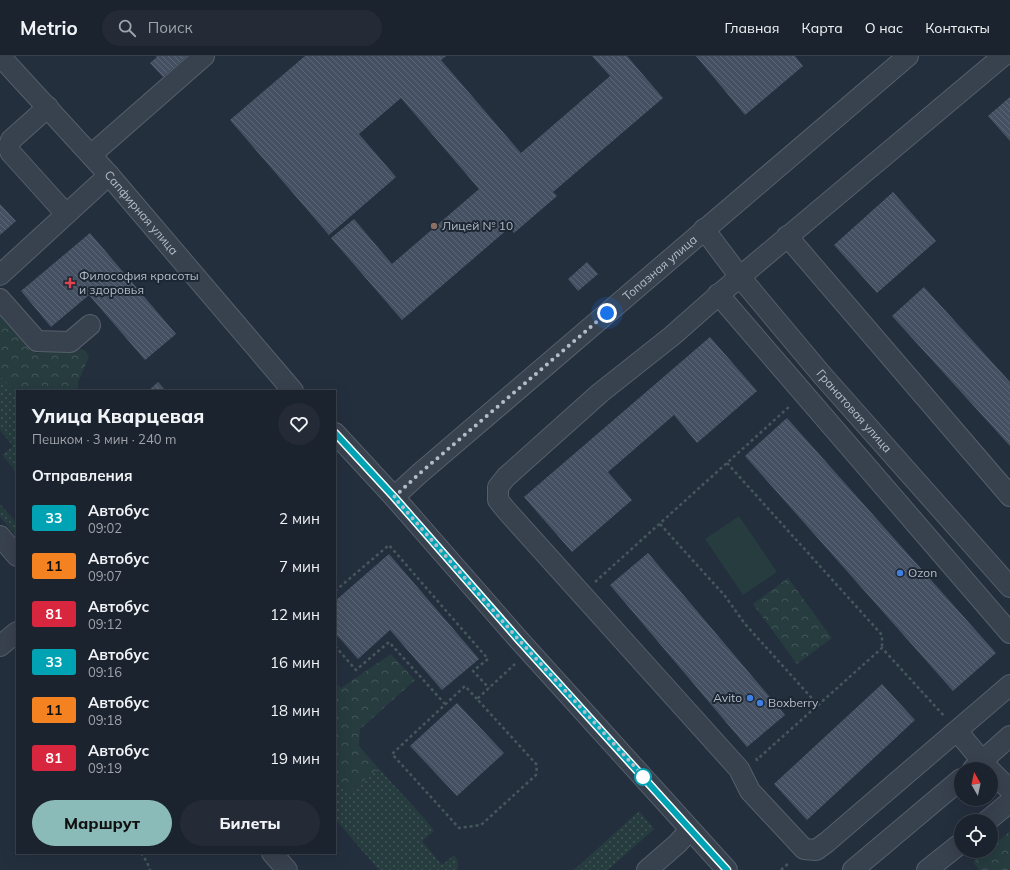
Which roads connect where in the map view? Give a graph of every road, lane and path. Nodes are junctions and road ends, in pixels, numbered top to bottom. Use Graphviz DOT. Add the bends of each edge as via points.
graph roads {
  1 [pos="0,56"];
  2 [pos="204,56"];
  3 [pos="908,56"];
  4 [pos="1002,56"];
  5 [pos="48,107"];
  6 [pos="91,155"];
  7 [pos="109,175"];
  8 [pos="66,214"];
  9 [pos="704,229"];
  10 [pos="787,236"];
  11 [pos="0,274"];
  12 [pos="740,277"];
  13 [pos="718,294"];
  14 [pos="0,299"];
  15 [pos="90,325"];
  16 [pos="292,390"];
  17 [pos="782,414"];
  18 [pos="336,434"];
  19 [pos="728,463"];
  20 [pos="1010,496"];
  21 [pos="394,497"];
  22 [pos="660,524"];
  23 [pos="0,536"];
  24 [pos="16,555"];
  25 [pos="606,572"];
  26 [pos="1010,587"];
  27 [pos="336,590"];
  28 [pos="16,633"];
  29 [pos="1010,633"];
  30 [pos="0,646"];
  31 [pos="336,647"];
  32 [pos="882,648"];
  33 [pos="518,661"];
  34 [pos="1010,686"];
  35 [pos="489,688"];
  36 [pos="478,699"];
  37 [pos="445,704"];
  38 [pos="818,705"];
  39 [pos="933,705"];
  40 [pos="957,731"];
  41 [pos="1010,736"];
  42 [pos="762,755"];
  43 [pos="980,762"];
  44 [pos="989,762"];
  45 [pos="998,780"];
  46 [pos="954,785"];
  47 [pos="1010,790"];
  48 [pos="1010,802"];
  49 [pos="995,814"];
  50 [pos="690,830"];
  51 [pos="954,849"];
  52 [pos="142,854"];
  53 [pos="273,854"];
  54 [pos="150,870"];
  55 [pos="287,870"];
  56 [pos="647,870"];
  57 [pos="726,870"];
  58 [pos="854,870"];
  59 [pos="928,870"];
  1 -- 5 [label="street, Сапфирная улица"];
  2 -- 6 [label="street"];
  3 -- 9 [label="street, Топазная улица"];
  4 -- 10 [label="street"];
  5 -- 6 [label="street, Сапфирная улица"];
  5 -- 8 [label="street" via="11,140 9,149"];
  6 -- 7 [label="street, Сапфирная улица"];
  7 -- 8 [label="street"];
  7 -- 16 [label="street, Сапфирная улица"];
  8 -- 11 [label="street"];
  9 -- 12 [label="street, Гранатовая улица"];
  9 -- 21 [label="street, Топазная улица"];
  10 -- 12 [label="street"];
  10 -- 20 [label="street"];
  12 -- 13 [label="street"];
  12 -- 26 [label="street, Гранатовая улица" via="822,375"];
  13 -- 29 [label="street"];
  13 -- 40 [label="street" via="672,336 600,393 506,477 498,487 498,500 739,769 750,791 804,849 816,850 827,842"];
  14 -- 15 [label="street" via="37,341 70,342"];
  17 -- 19 [label="path"];
  18 -- 21 [label="street"];
  19 -- 22 [label="path"];
  19 -- 32 [label="path" via="882,635"];
  21 -- 50 [label="street"];
  22 -- 25 [label="path"];
  22 -- 38 [label="path"];
  23 -- 24 [label="street"];
  27 -- 35 [label="path" via="389,545 488,659 474,671"];
  28 -- 30 [label="street"];
  31 -- 37 [label="path" via="356,670 389,642"];
  32 -- 38 [label="path"];
  32 -- 39 [label="path"];
  33 -- 35 [label="path"];
  34 -- 40 [label="street"];
  35 -- 36 [label="path"];
  36 -- 37 [label="path" via="465,686"];
  36 -- 37 [label="path" via="537,765 536,775 481,825 459,828 392,754"];
  38 -- 42 [label="path"];
  40 -- 43 [label="street"];
  41 -- 44 [label="street"];
  45 -- 47 [label="street"];
  46 -- 58 [label="street"];
  48 -- 49 [label="street"];
  50 -- 56 [label="street"];
  50 -- 57 [label="street"];
  51 -- 59 [label="street"];
  52 -- 54 [label="path"];
  53 -- 55 [label="street"];
}
